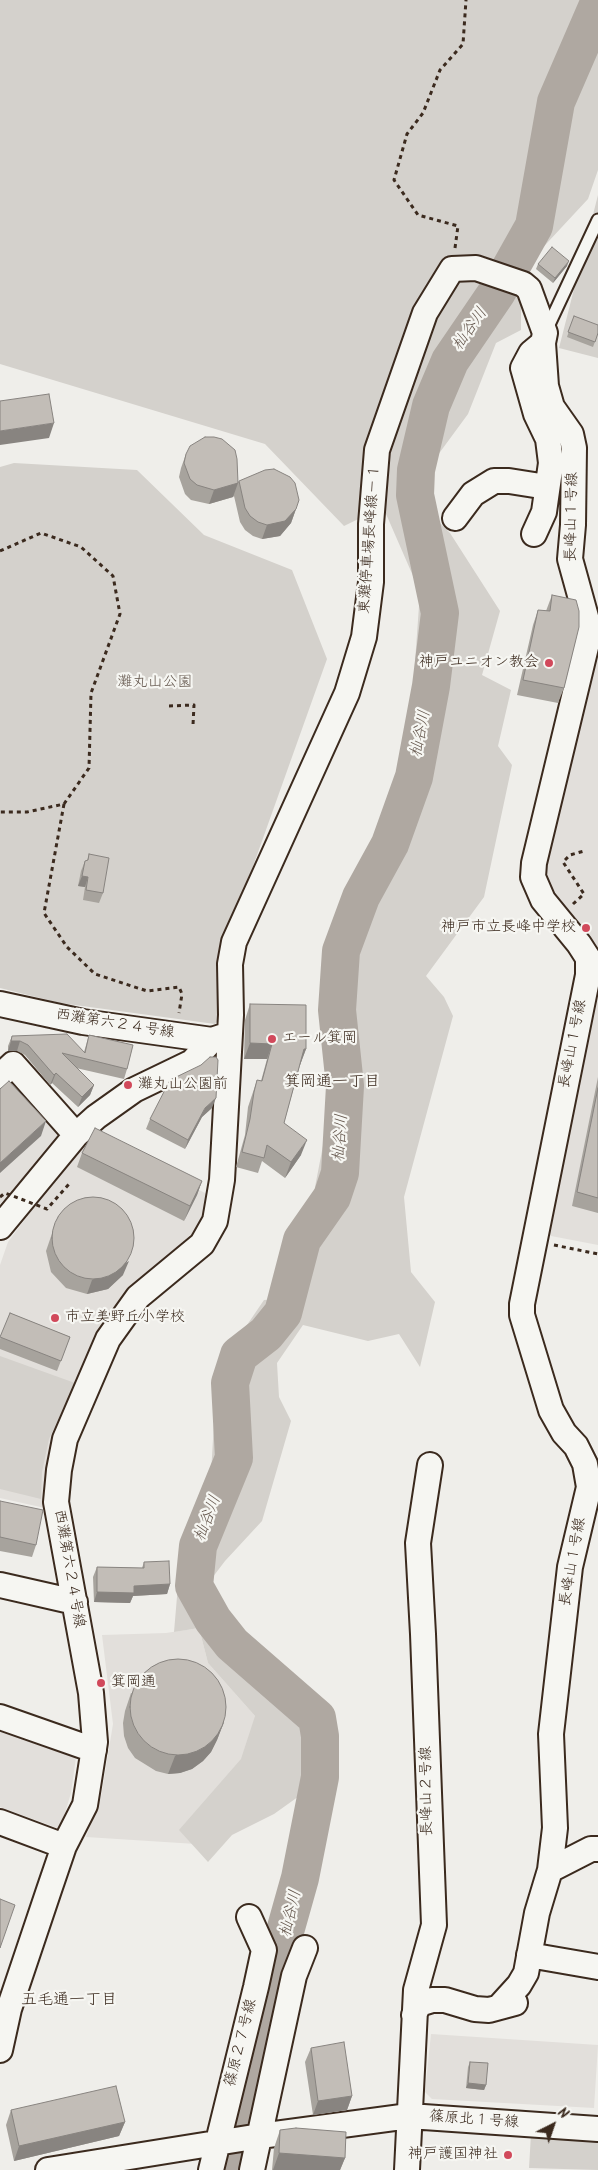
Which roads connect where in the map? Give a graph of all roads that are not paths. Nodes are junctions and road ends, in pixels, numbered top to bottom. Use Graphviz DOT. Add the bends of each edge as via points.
graph roads {
  1 [pos="598,220"];
  2 [pos="544,338"];
  3 [pos="547,487"];
  4 [pos="455,518"];
  5 [pos="534,534"];
  6 [pos="591,652"];
  7 [pos="234,942"];
  8 [pos="0,1004"];
  9 [pos="221,1037"];
  10 [pos="0,1076"];
  11 [pos="76,1135"];
  12 [pos="0,1225"];
  13 [pos="598,1462"];
  14 [pos="430,1465"];
  15 [pos="588,1487"];
  16 [pos="0,1585"];
  17 [pos="75,1602"];
  18 [pos="0,1716"];
  19 [pos="94,1750"];
  20 [pos="0,1822"];
  21 [pos="64,1846"];
  22 [pos="598,1849"];
  23 [pos="547,1880"];
  24 [pos="249,1917"];
  25 [pos="305,1948"];
  26 [pos="535,1956"];
  27 [pos="598,1967"];
  28 [pos="414,2015"];
  29 [pos="0,2050"];
  30 [pos="409,2116"];
  31 [pos="598,2129"];
  32 [pos="257,2136"];
  33 [pos="222,2142"];
  34 [pos="48,2170"];
  35 [pos="211,2170"];
  36 [pos="252,2170"];
  37 [pos="406,2170"];
  1 -- 2 [label="lane, 長峰山１号線"];
  2 -- 3 [label="street" via="530,353 523,368 536,414 548,439"];
  2 -- 6 [label="street, 長峰山１号線" via="546,386 552,407 571,434 574,448 570,559 588,624"];
  2 -- 7 [label="street, 東灘停車場長峰線－１" via="529,289 476,268 452,269 425,313 377,450 371,524 371,582 364,637 348,692"];
  3 -- 4 [label="street" via="509,480 494,481 473,494"];
  3 -- 5 [label="street" via="544,512"];
  6 -- 15 [label="street, 長峰山１号線" via="534,863 533,877 542,900 588,958 588,975 522,1304 524,1326 551,1410 585,1464"];
  7 -- 9 [label="street, 西灘第六２４号線" via="230,964 231,1015"];
  8 -- 9 [label="street, 西灘第六２４号線" via="83,1022"];
  9 -- 11 [label="street" via="192,1062 134,1090"];
  9 -- 17 [label="street, 西灘第六２４号線" via="222,1180 215,1221 202,1244 138,1297 108,1339 65,1439 56,1502"];
  10 -- 11 [label="street" via="13,1064"];
  11 -- 12 [label="street"];
  13 -- 15 [label="street"];
  14 -- 28 [label="street, 長峰山２号線" via="418,1543 434,1925 416,1990"];
  15 -- 23 [label="street, 長峰山１号線" via="570,1567 551,1734 555,1828"];
  16 -- 17 [label="street"];
  17 -- 19 [label="street, 西灘第六２４号線" via="91,1693"];
  18 -- 19 [label="street"];
  19 -- 21 [label="street, 西灘第六２４号線" via="86,1805"];
  20 -- 21 [label="street"];
  21 -- 29 [label="street, 西灘第六２４号線" via="9,2009"];
  22 -- 23 [label="street" via="591,1849"];
  23 -- 26 [label="street, 長峰山１号線" via="536,1913"];
  24 -- 33 [label="street, 篠原２７号線" via="264,1950"];
  25 -- 32 [label="street" via="294,1976"];
  26 -- 27 [label="street"];
  26 -- 28 [label="street, 長峰山１号線" via="519,1985 499,2007 475,2009 445,2000 432,2000 419,2004"];
  28 -- 30 [label="street, 長峰山２号線"];
  30 -- 31 [label="street, 篠原北１号線"];
  30 -- 32 [label="street, 篠原北１号線"];
  30 -- 37 [label="street, 長峰山２号線"];
  32 -- 33 [label="street, 篠原北１号線"];
  32 -- 36 [label="street"];
  33 -- 34 [label="street, 篠原北１号線"];
  33 -- 35 [label="street, 篠原２７号線"];
}
